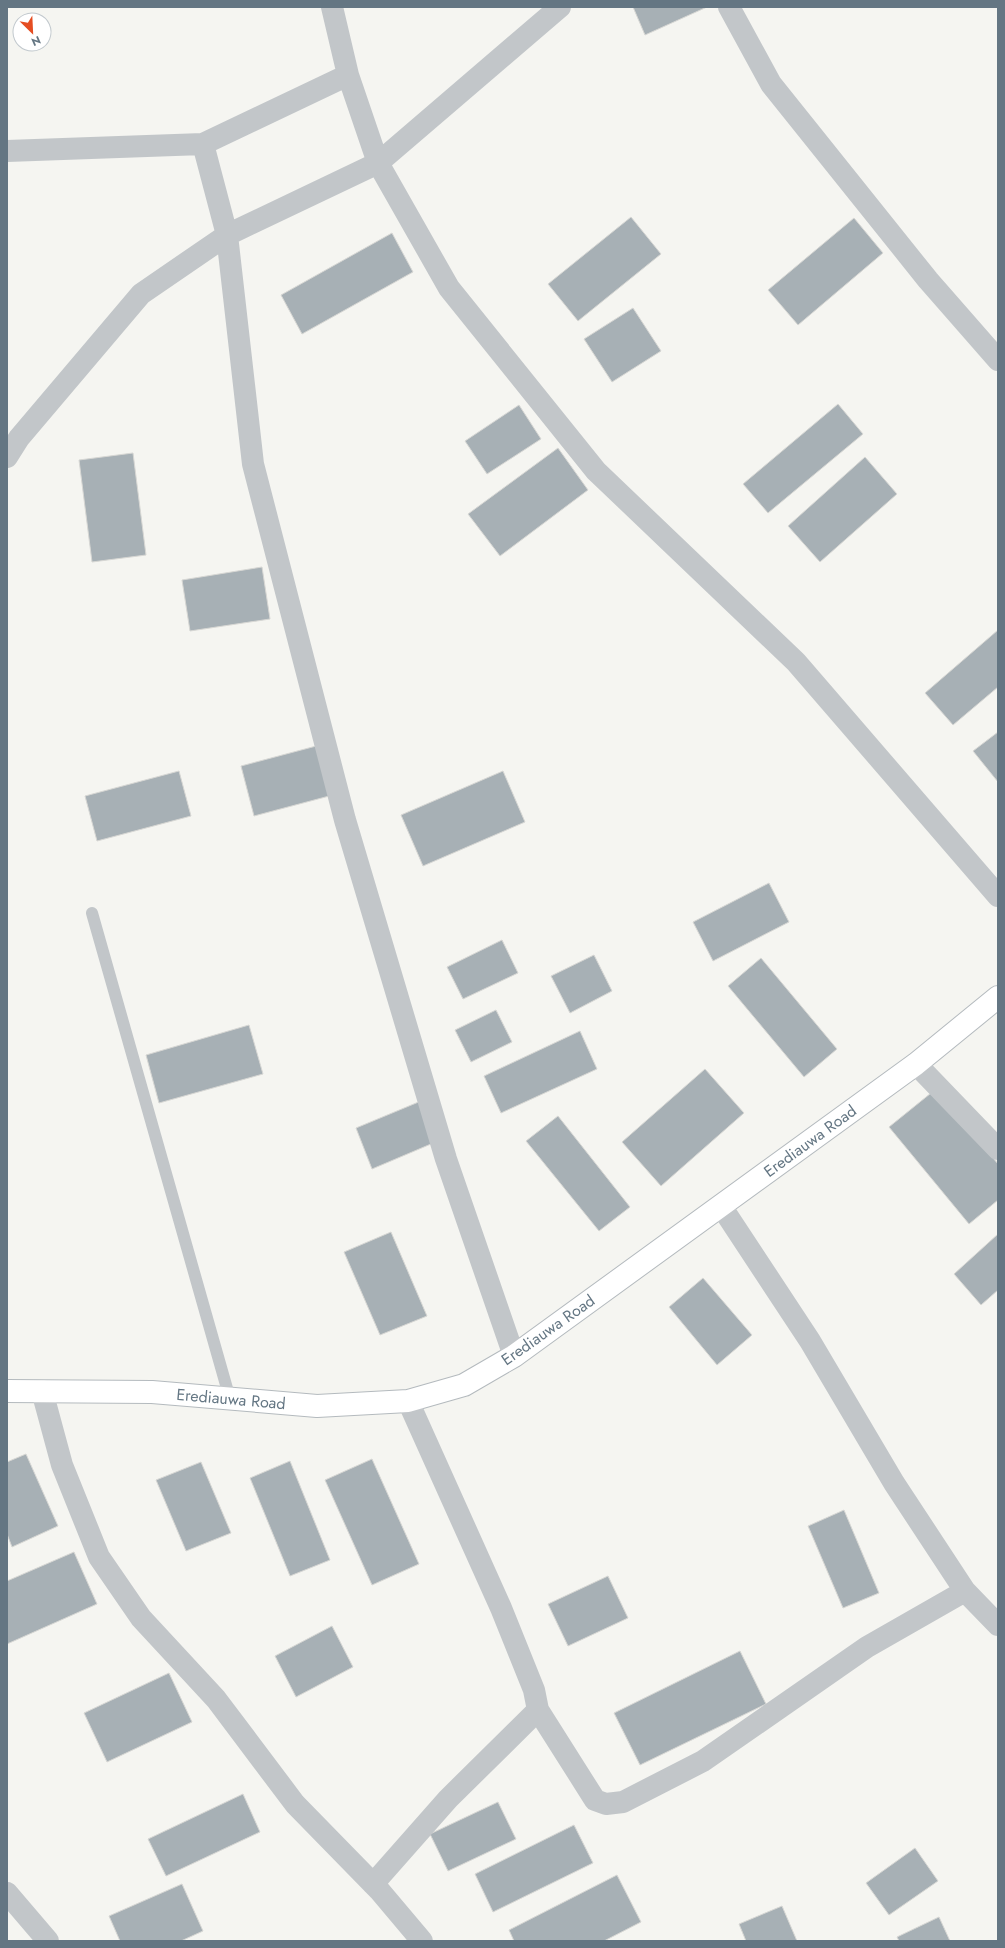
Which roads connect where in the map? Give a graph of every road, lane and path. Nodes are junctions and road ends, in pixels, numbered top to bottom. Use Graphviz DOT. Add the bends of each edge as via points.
graph roads {
  1 [pos="332,7"];
  2 [pos="560,7"];
  3 [pos="728,7"];
  4 [pos="348,75"];
  5 [pos="203,144"];
  6 [pos="7,151"];
  7 [pos="378,163"];
  8 [pos="227,235"];
  9 [pos="998,360"];
  10 [pos="7,457"];
  11 [pos="998,896"];
  12 [pos="92,913"];
  13 [pos="998,997"];
  14 [pos="916,1064"];
  15 [pos="998,1149"];
  16 [pos="721,1206"];
  17 [pos="514,1356"];
  18 [pos="7,1391"];
  19 [pos="42,1391"];
  20 [pos="230,1399"];
  21 [pos="408,1401"];
  22 [pos="965,1591"];
  23 [pos="998,1625"];
  24 [pos="538,1710"];
  25 [pos="374,1884"];
  26 [pos="7,1893"];
  27 [pos="48,1941"];
  28 [pos="422,1941"];
  1 -- 4 [label="street"];
  2 -- 7 [label="street"];
  3 -- 9 [label="street" via="771,84 928,280"];
  4 -- 5 [label="street"];
  4 -- 7 [label="street"];
  5 -- 6 [label="street"];
  5 -- 8 [label="street"];
  7 -- 8 [label="street"];
  7 -- 11 [label="street" via="449,288 596,471 796,662"];
  8 -- 10 [label="street" via="141,294 19,438"];
  8 -- 17 [label="street" via="253,464 344,820 446,1159"];
  12 -- 20 [label="lane"];
  13 -- 14 [label="street, Erediauwa Road"];
  14 -- 15 [label="street"];
  14 -- 16 [label="street, Erediauwa Road"];
  16 -- 17 [label="street, Erediauwa Road"];
  16 -- 22 [label="street" via="810,1341 894,1483"];
  17 -- 21 [label="street, Erediauwa Road" via="464,1385"];
  18 -- 19 [label="street, Erediauwa Road"];
  19 -- 20 [label="street, Erediauwa Road" via="152,1392"];
  19 -- 25 [label="street" via="62,1465 100,1557 141,1618 216,1699 295,1804"];
  20 -- 21 [label="street, Erediauwa Road" via="317,1406"];
  21 -- 24 [label="street" via="501,1608 534,1690"];
  22 -- 23 [label="street"];
  22 -- 24 [label="street" via="867,1647 703,1761 623,1802 606,1804 595,1800"];
  24 -- 25 [label="street" via="448,1799"];
  25 -- 28 [label="street"];
  26 -- 27 [label="street"];
}
